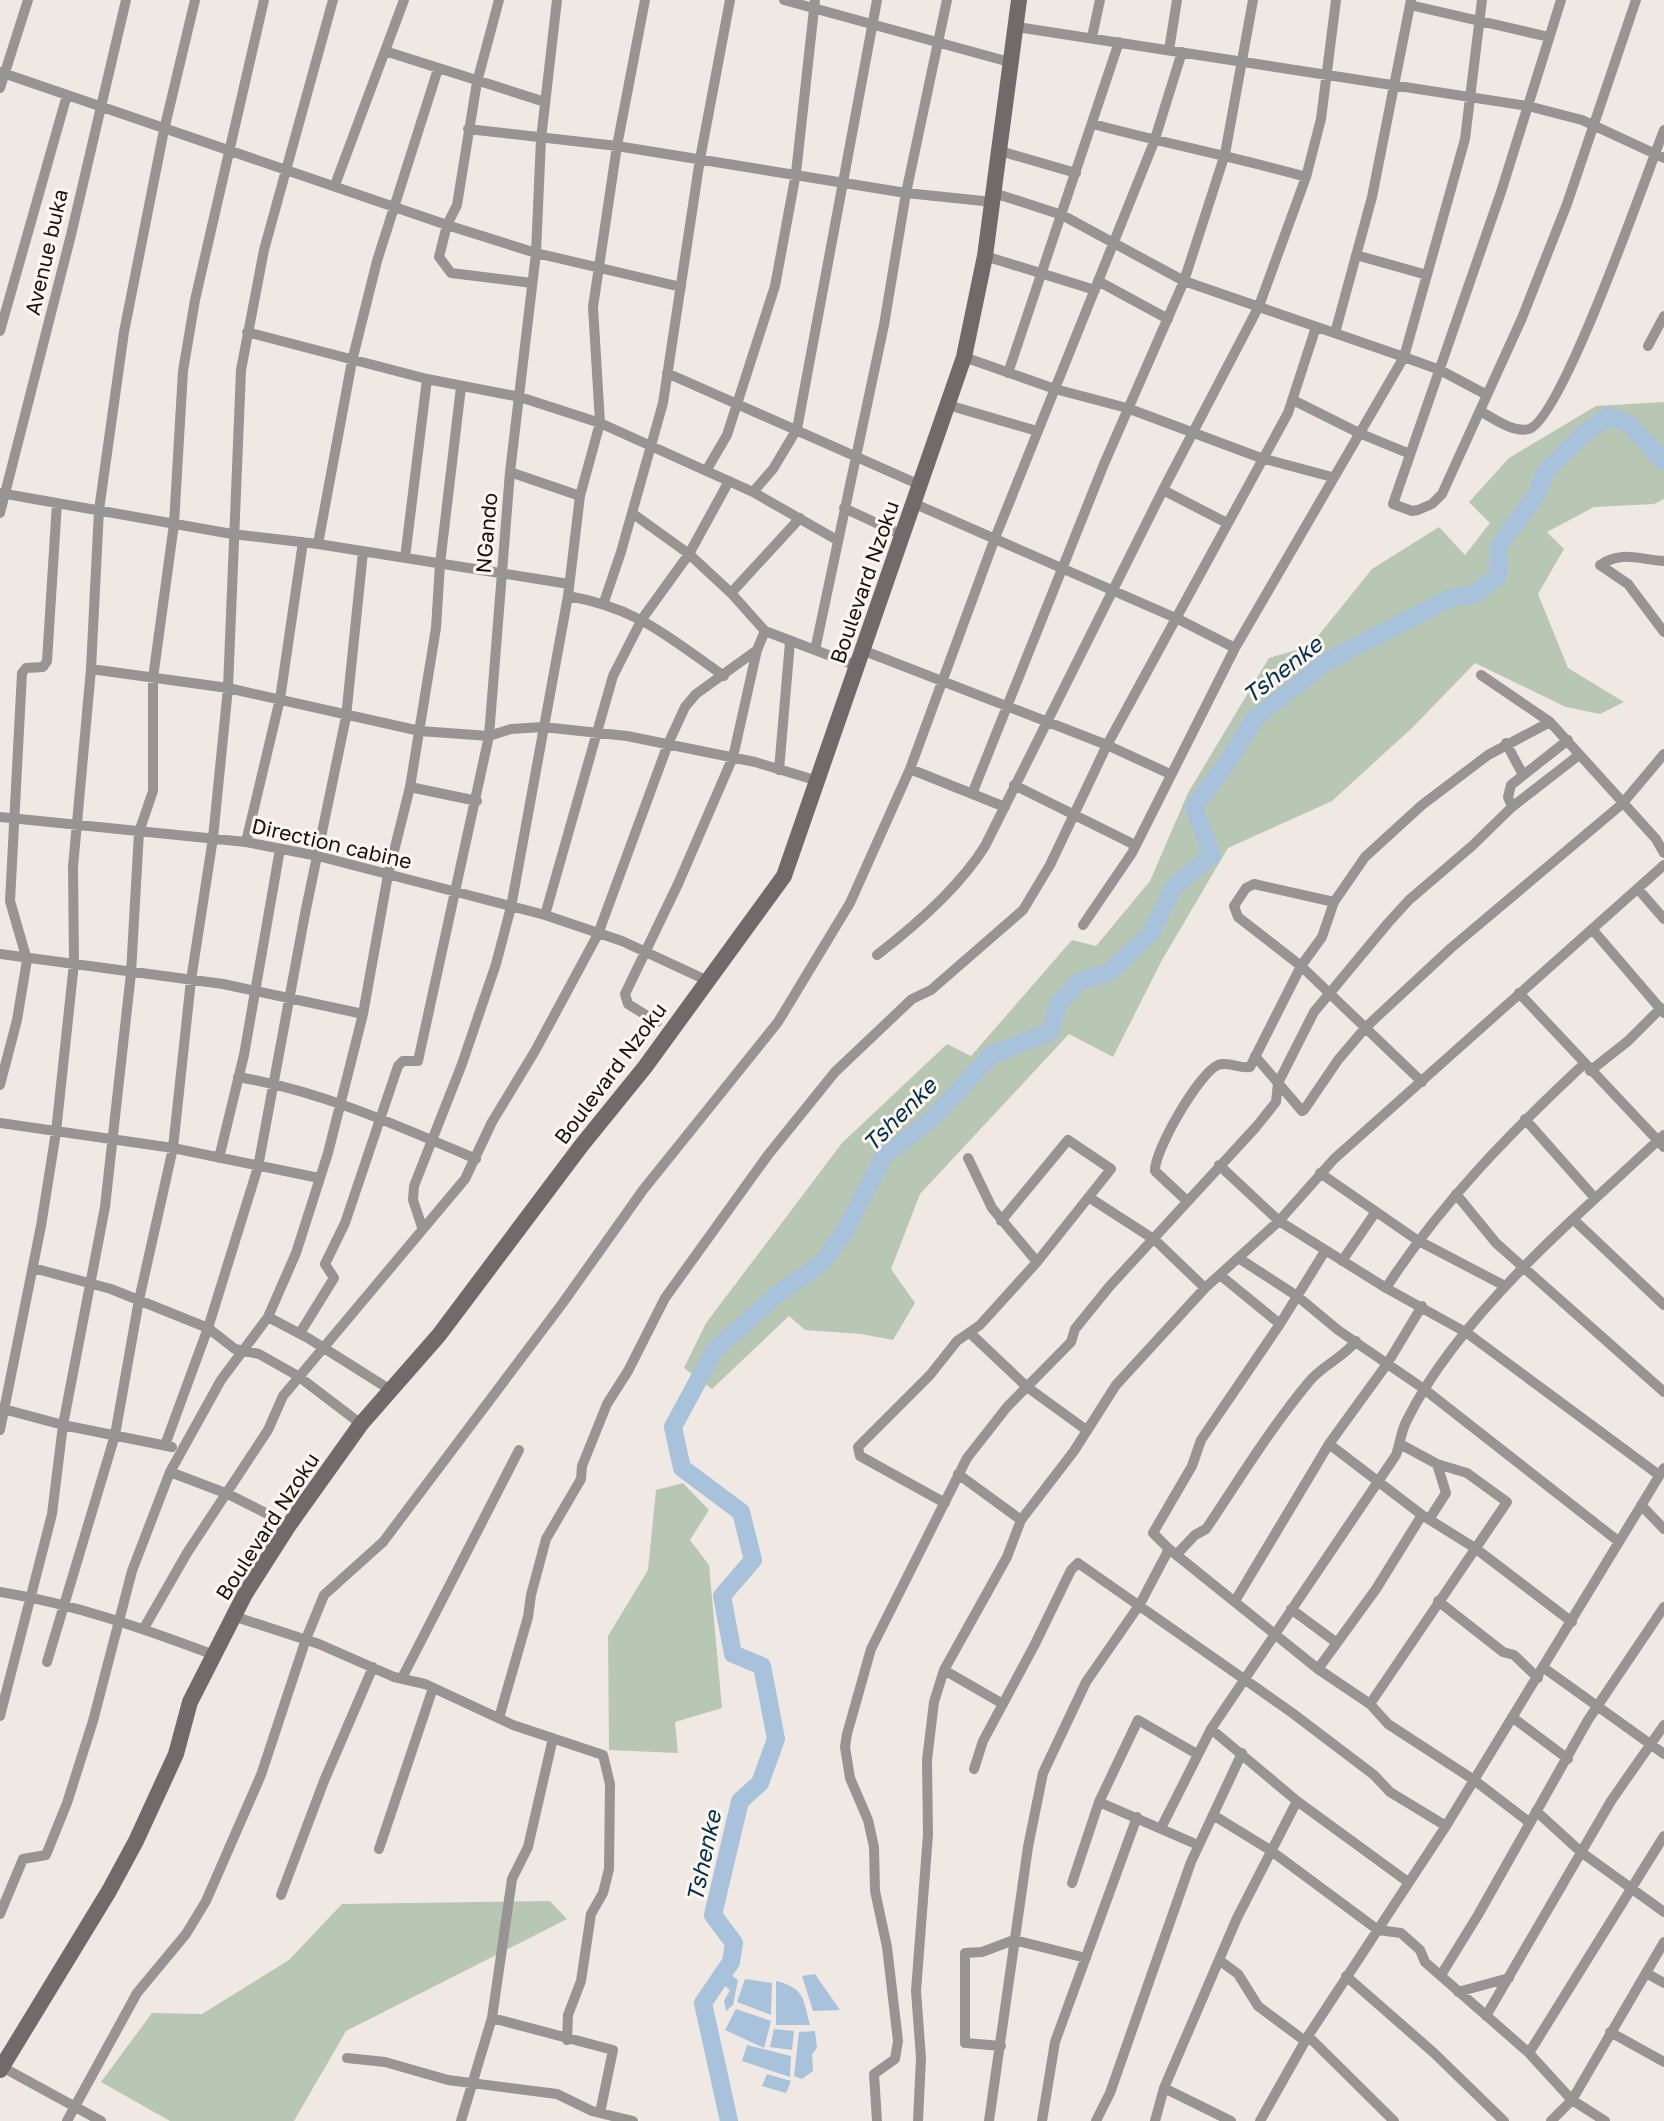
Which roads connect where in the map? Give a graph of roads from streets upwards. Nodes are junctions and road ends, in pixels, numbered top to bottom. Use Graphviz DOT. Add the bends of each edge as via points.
graph roads {
  1 [pos="28,0"];
  2 [pos="125,0"];
  3 [pos="195,0"];
  4 [pos="264,0"];
  5 [pos="333,0"];
  6 [pos="404,0"];
  7 [pos="499,0"];
  8 [pos="557,0"];
  9 [pos="645,0"];
  10 [pos="730,0"];
  11 [pos="783,0"];
  12 [pos="877,0"];
  13 [pos="947,0"];
  14 [pos="1019,0"];
  15 [pos="1100,0"];
  16 [pos="1177,0"];
  17 [pos="1253,0"];
  18 [pos="1336,0"];
  19 [pos="1482,0"];
  20 [pos="1561,0"];
  21 [pos="1636,0"];
  22 [pos="1411,3"];
  23 [pos="815,4"];
  24 [pos="1479,19"];
  25 [pos="872,22"];
  26 [pos="1017,27"];
  27 [pos="1092,37"];
  28 [pos="1549,37"];
  29 [pos="938,40"];
  30 [pos="1119,43"];
  31 [pos="385,51"];
  32 [pos="1169,51"];
  33 [pos="1182,52"];
  34 [pos="1013,63"];
  35 [pos="1242,64"];
  36 [pos="438,69"];
  37 [pos="3,73"];
  38 [pos="1327,75"];
  39 [pos="477,82"];
  40 [pos="1395,85"];
  41 [pos="0,88"];
  42 [pos="67,95"];
  43 [pos="1470,96"];
  44 [pos="545,102"];
  45 [pos="99,106"];
  46 [pos="1528,106"];
  47 [pos="1093,124"];
  48 [pos="1592,124"];
  49 [pos="468,129"];
  50 [pos="164,130"];
  51 [pos="1664,130"];
  52 [pos="541,139"];
  53 [pos="1153,142"];
  54 [pos="617,146"];
  55 [pos="228,151"];
  56 [pos="1000,151"];
  57 [pos="1224,154"];
  58 [pos="1660,156"];
  59 [pos="701,159"];
  60 [pos="286,171"];
  61 [pos="796,173"];
  62 [pos="1076,173"];
  63 [pos="1306,177"];
  64 [pos="843,181"];
  65 [pos="335,185"];
  66 [pos="906,193"];
  67 [pos="993,197"];
  68 [pos="392,207"];
  69 [pos="1062,215"];
  70 [pos="447,225"];
  71 [pos="1113,242"];
  72 [pos="536,253"];
  73 [pos="1356,255"];
  74 [pos="985,256"];
  75 [pos="599,269"];
  76 [pos="1043,272"];
  77 [pos="1427,275"];
  78 [pos="1184,281"];
  79 [pos="532,283"];
  80 [pos="1096,286"];
  81 [pos="681,287"];
  82 [pos="1259,306"];
  83 [pos="1664,316"];
  84 [pos="1168,319"];
  85 [pos="1316,327"];
  86 [pos="0,331"];
  87 [pos="247,332"];
  88 [pos="1335,333"];
  89 [pos="1648,346"];
  90 [pos="1404,357"];
  91 [pos="964,358"];
  92 [pos="352,361"];
  93 [pos="1440,370"];
  94 [pos="667,373"];
  95 [pos="1008,373"];
  96 [pos="427,379"];
  97 [pos="461,387"];
  98 [pos="1055,389"];
  99 [pos="1487,395"];
  100 [pos="520,397"];
  101 [pos="1293,400"];
  102 [pos="738,403"];
  103 [pos="947,405"];
  104 [pos="1127,408"];
  105 [pos="1480,411"];
  106 [pos="600,424"];
  107 [pos="797,429"];
  108 [pos="1037,431"];
  109 [pos="1359,433"];
  110 [pos="1191,434"];
  111 [pos="650,445"];
  112 [pos="1410,454"];
  113 [pos="854,456"];
  114 [pos="1262,458"];
  115 [pos="706,471"];
  116 [pos="510,472"];
  117 [pos="1332,477"];
  118 [pos="729,481"];
  119 [pos="920,485"];
  120 [pos="1163,490"];
  121 [pos="753,492"];
  122 [pos="3,494"];
  123 [pos="580,496"];
  124 [pos="57,503"];
  125 [pos="913,503"];
  126 [pos="844,508"];
  127 [pos="99,510"];
  128 [pos="0,513"];
  129 [pos="632,513"];
  130 [pos="800,518"];
  131 [pos="1227,523"];
  132 [pos="174,524"];
  133 [pos="232,534"];
  134 [pos="902,535"];
  135 [pos="995,538"];
  136 [pos="837,540"];
  137 [pos="303,542"];
  138 [pos="318,544"];
  139 [pos="363,552"];
  140 [pos="689,554"];
  141 [pos="405,558"];
  142 [pos="1664,561"];
  143 [pos="440,564"];
  144 [pos="1062,568"];
  145 [pos="502,572"];
  146 [pos="569,583"];
  147 [pos="1113,590"];
  148 [pos="730,593"];
  149 [pos="568,596"];
  150 [pos="604,602"];
  151 [pos="642,619"];
  152 [pos="1178,619"];
  153 [pos="765,631"];
  154 [pos="1664,632"];
  155 [pos="790,642"];
  156 [pos="1235,648"];
  157 [pos="757,650"];
  158 [pos="815,650"];
  159 [pos="862,650"];
  160 [pos="857,666"];
  161 [pos="91,669"];
  162 [pos="1481,675"];
  163 [pos="724,676"];
  164 [pos="153,678"];
  165 [pos="943,681"];
  166 [pos="228,688"];
  167 [pos="280,699"];
  168 [pos="1006,707"];
  169 [pos="346,717"];
  170 [pos="1046,722"];
  171 [pos="1550,722"];
  172 [pos="543,727"];
  173 [pos="419,731"];
  174 [pos="598,732"];
  175 [pos="489,736"];
  176 [pos="1568,740"];
  177 [pos="1506,743"];
  178 [pos="668,744"];
  179 [pos="1107,745"];
  180 [pos="1664,754"];
  181 [pos="1580,755"];
  182 [pos="733,757"];
  183 [pos="910,769"];
  184 [pos="779,770"];
  185 [pos="1170,774"];
  186 [pos="1523,775"];
  187 [pos="818,781"];
  188 [pos="1014,785"];
  189 [pos="410,787"];
  190 [pos="972,794"];
  191 [pos="477,801"];
  192 [pos="1622,804"];
  193 [pos="1005,807"];
  194 [pos="1512,807"];
  195 [pos="1075,816"];
  196 [pos="0,817"];
  197 [pos="14,819"];
  198 [pos="78,826"];
  199 [pos="139,832"];
  200 [pos="213,838"];
  201 [pos="246,842"];
  202 [pos="1135,845"];
  203 [pos="280,849"];
  204 [pos="1664,853"];
  205 [pos="318,856"];
  206 [pos="1664,865"];
  207 [pos="388,875"];
  208 [pos="1639,889"];
  209 [pos="456,893"];
  210 [pos="1334,902"];
  211 [pos="511,907"];
  212 [pos="545,915"];
  213 [pos="1664,919"];
  214 [pos="1083,925"];
  215 [pos="1592,929"];
  216 [pos="598,934"];
  217 [pos="645,953"];
  218 [pos="0,954"];
  219 [pos="877,955"];
  220 [pos="27,960"];
  221 [pos="74,963"];
  222 [pos="1301,966"];
  223 [pos="131,974"];
  224 [pos="191,980"];
  225 [pos="706,980"];
  226 [pos="255,990"];
  227 [pos="1329,992"];
  228 [pos="1519,993"];
  229 [pos="289,997"];
  230 [pos="1662,1011"];
  231 [pos="363,1014"];
  232 [pos="657,1022"];
  233 [pos="1366,1027"];
  234 [pos="1255,1056"];
  235 [pos="1587,1068"];
  236 [pos="238,1077"];
  237 [pos="1422,1082"];
  238 [pos="273,1083"];
  239 [pos="1278,1083"];
  240 [pos="0,1085"];
  241 [pos="339,1103"];
  242 [pos="380,1119"];
  243 [pos="1525,1119"];
  244 [pos="0,1123"];
  245 [pos="56,1132"];
  246 [pos="114,1140"];
  247 [pos="432,1140"];
  248 [pos="1662,1141"];
  249 [pos="173,1148"];
  250 [pos="219,1158"];
  251 [pos="968,1158"];
  252 [pos="476,1159"];
  253 [pos="1219,1165"];
  254 [pos="258,1167"];
  255 [pos="1320,1173"];
  256 [pos="319,1178"];
  257 [pos="1456,1194"];
  258 [pos="1594,1197"];
  259 [pos="1090,1198"];
  260 [pos="1187,1201"];
  261 [pos="1375,1213"];
  262 [pos="1573,1219"];
  263 [pos="1001,1221"];
  264 [pos="1279,1221"];
  265 [pos="422,1227"];
  266 [pos="1155,1240"];
  267 [pos="1417,1240"];
  268 [pos="1325,1251"];
  269 [pos="1240,1259"];
  270 [pos="1342,1261"];
  271 [pos="1037,1262"];
  272 [pos="1522,1266"];
  273 [pos="33,1268"];
  274 [pos="1220,1275"];
  275 [pos="88,1281"];
  276 [pos="1505,1286"];
  277 [pos="1205,1288"];
  278 [pos="1386,1288"];
  279 [pos="1297,1296"];
  280 [pos="139,1300"];
  281 [pos="1422,1306"];
  282 [pos="1664,1306"];
  283 [pos="268,1317"];
  284 [pos="1280,1324"];
  285 [pos="208,1328"];
  286 [pos="300,1333"];
  287 [pos="970,1333"];
  288 [pos="1467,1333"];
  289 [pos="1356,1340"];
  290 [pos="323,1347"];
  291 [pos="241,1350"];
  292 [pos="1387,1364"];
  293 [pos="298,1376"];
  294 [pos="1027,1387"];
  295 [pos="389,1389"];
  296 [pos="1424,1389"];
  297 [pos="1664,1392"];
  298 [pos="2,1408"];
  299 [pos="63,1424"];
  300 [pos="361,1424"];
  301 [pos="1085,1429"];
  302 [pos="0,1430"];
  303 [pos="115,1435"];
  304 [pos="1329,1444"];
  305 [pos="1400,1444"];
  306 [pos="165,1445"];
  307 [pos="182,1448"];
  308 [pos="519,1450"];
  309 [pos="1437,1464"];
  310 [pos="1661,1471"];
  311 [pos="170,1472"];
  312 [pos="958,1474"];
  313 [pos="1379,1480"];
  314 [pos="228,1494"];
  315 [pos="945,1503"];
  316 [pos="1641,1505"];
  317 [pos="1426,1516"];
  318 [pos="1021,1520"];
  319 [pos="289,1525"];
  320 [pos="1664,1529"];
  321 [pos="1618,1541"];
  322 [pos="1475,1548"];
  323 [pos="1173,1551"];
  324 [pos="0,1592"];
  325 [pos="33,1597"];
  326 [pos="1235,1601"];
  327 [pos="1438,1601"];
  328 [pos="1140,1604"];
  329 [pos="63,1607"];
  330 [pos="1664,1607"];
  331 [pos="1291,1609"];
  332 [pos="233,1616"];
  333 [pos="119,1621"];
  334 [pos="1572,1622"];
  335 [pos="144,1629"];
  336 [pos="1274,1634"];
  337 [pos="306,1639"];
  338 [pos="1337,1643"];
  339 [pos="214,1656"];
  340 [pos="47,1662"];
  341 [pos="373,1667"];
  342 [pos="1318,1669"];
  343 [pos="944,1670"];
  344 [pos="1541,1673"];
  345 [pos="402,1678"];
  346 [pos="1246,1679"];
  347 [pos="433,1688"];
  348 [pos="1003,1704"];
  349 [pos="1370,1704"];
  350 [pos="1592,1704"];
  351 [pos="0,1716"];
  352 [pos="1512,1717"];
  353 [pos="499,1718"];
  354 [pos="1664,1725"];
  355 [pos="1211,1729"];
  356 [pos="554,1738"];
  357 [pos="1653,1744"];
  358 [pos="1242,1753"];
  359 [pos="1198,1754"];
  360 [pos="1664,1754"];
  361 [pos="1568,1759"];
  362 [pos="974,1769"];
  363 [pos="1474,1780"];
  364 [pos="1297,1801"];
  365 [pos="1098,1802"];
  366 [pos="1536,1811"];
  367 [pos="1213,1815"];
  368 [pos="1137,1817"];
  369 [pos="1529,1822"];
  370 [pos="1446,1826"];
  371 [pos="1161,1828"];
  372 [pos="1664,1836"];
  373 [pos="1198,1846"];
  374 [pos="379,1849"];
  375 [pos="1269,1850"];
  376 [pos="1581,1852"];
  377 [pos="1073,1882"];
  378 [pos="1408,1882"];
  379 [pos="1632,1889"];
  380 [pos="281,1895"];
  381 [pos="1664,1912"];
  382 [pos="0,1914"];
  383 [pos="1378,1930"];
  384 [pos="1014,1940"];
  385 [pos="1664,1942"];
  386 [pos="1086,1958"];
  387 [pos="1219,1961"];
  388 [pos="1646,1973"];
  389 [pos="1441,1975"];
  390 [pos="1346,1976"];
  391 [pos="1509,1978"];
  392 [pos="1664,1983"];
  393 [pos="1458,1992"];
  394 [pos="1486,2016"];
  395 [pos="492,2018"];
  396 [pos="1610,2032"];
  397 [pos="1307,2038"];
  398 [pos="567,2040"];
  399 [pos="1001,2046"];
  400 [pos="1529,2053"];
  401 [pos="347,2058"];
  402 [pos="1664,2062"];
  403 [pos="1,2068"];
  404 [pos="472,2084"];
  405 [pos="1164,2088"];
  406 [pos="1572,2100"];
  407 [pos="74,2106"];
  408 [pos="600,2113"];
  409 [pos="67,2121"];
  410 [pos="101,2121"];
  411 [pos="461,2121"];
  412 [pos="633,2121"];
  413 [pos="877,2121"];
  414 [pos="918,2121"];
  415 [pos="989,2121"];
  416 [pos="1042,2121"];
  417 [pos="1096,2121"];
  418 [pos="1155,2121"];
  419 [pos="1231,2121"];
  420 [pos="1260,2121"];
  421 [pos="1394,2121"];
  422 [pos="1504,2121"];
  423 [pos="1551,2121"];
  424 [pos="1605,2121"];
  1 -- 37 [label="street"];
  2 -- 45 [label="street, Avenue buka"];
  3 -- 50 [label="street"];
  4 -- 55 [label="street"];
  5 -- 60 [label="street"];
  6 -- 31 [label="street"];
  7 -- 39 [label="street"];
  8 -- 44 [label="street, NGando"];
  9 -- 54 [label="street"];
  10 -- 59 [label="street"];
  11 -- 23 [label="street"];
  12 -- 25 [label="street"];
  13 -- 29 [label="street"];
  14 -- 26 [label="street, Boulevard Nzoku"];
  15 -- 27 [label="street"];
  16 -- 32 [label="street"];
  17 -- 35 [label="street"];
  18 -- 38 [label="street"];
  19 -- 24 [label="street"];
  20 -- 28 [label="street"];
  21 -- 48 [label="street"];
  22 -- 24 [label="street"];
  22 -- 40 [label="street"];
  23 -- 25 [label="street"];
  23 -- 61 [label="street"];
  24 -- 28 [label="street"];
  24 -- 43 [label="street"];
  25 -- 29 [label="street"];
  25 -- 64 [label="street"];
  26 -- 27 [label="street"];
  26 -- 34 [label="street, Boulevard Nzoku"];
  27 -- 30 [label="street"];
  28 -- 46 [label="street"];
  29 -- 34 [label="street"];
  29 -- 66 [label="street"];
  30 -- 32 [label="street"];
  30 -- 47 [label="street"];
  31 -- 36 [label="street"];
  31 -- 65 [label="street"];
  32 -- 33 [label="street"];
  33 -- 35 [label="street"];
  33 -- 53 [label="street"];
  34 -- 56 [label="street, Boulevard Nzoku"];
  35 -- 38 [label="street"];
  35 -- 57 [label="street"];
  36 -- 39 [label="street"];
  36 -- 68 [label="street"];
  37 -- 41 [label="street"];
  37 -- 42 [label="street"];
  38 -- 40 [label="street"];
  38 -- 63 [label="street"];
  39 -- 44 [label="street"];
  39 -- 49 [label="street"];
  40 -- 43 [label="street"];
  40 -- 73 [label="street"];
  42 -- 45 [label="street"];
  42 -- 86 [label="street"];
  43 -- 46 [label="street"];
  43 -- 77 [label="street" via="1460,158"];
  44 -- 52 [label="street, NGando"];
  45 -- 50 [label="street"];
  45 -- 122 [label="street, Avenue buka" via="68,247"];
  46 -- 48 [label="street"];
  46 -- 93 [label="street"];
  47 -- 53 [label="street"];
  47 -- 62 [label="street"];
  48 -- 58 [label="street"];
  48 -- 99 [label="street" via="1562,216"];
  49 -- 52 [label="street"];
  49 -- 70 [label="street" via="457,205"];
  50 -- 55 [label="street"];
  50 -- 127 [label="street" via="124,332"];
  51 -- 58 [label="street"];
  52 -- 54 [label="street"];
  52 -- 72 [label="street, NGando"];
  53 -- 57 [label="street"];
  53 -- 71 [label="street"];
  54 -- 59 [label="street"];
  54 -- 75 [label="street"];
  55 -- 60 [label="street"];
  55 -- 132 [label="street" via="183,371"];
  56 -- 62 [label="street"];
  56 -- 67 [label="street, Boulevard Nzoku"];
  57 -- 63 [label="street"];
  57 -- 78 [label="street"];
  58 -- 105 [label="street" via="1599,301 1538,424 1516,429"];
  59 -- 61 [label="street"];
  59 -- 81 [label="street"];
  60 -- 65 [label="street"];
  60 -- 87 [label="street"];
  61 -- 64 [label="street"];
  61 -- 102 [label="street" via="775,286"];
  62 -- 69 [label="street"];
  63 -- 82 [label="street"];
  64 -- 66 [label="street"];
  64 -- 107 [label="street"];
  65 -- 68 [label="street"];
  66 -- 67 [label="street"];
  66 -- 113 [label="street" via="884,325"];
  67 -- 69 [label="street"];
  67 -- 74 [label="street, Boulevard Nzoku"];
  68 -- 70 [label="street"];
  68 -- 92 [label="street"];
  69 -- 71 [label="street"];
  69 -- 76 [label="street"];
  70 -- 72 [label="street"];
  70 -- 79 [label="street" via="439,257 449,272"];
  71 -- 78 [label="street"];
  71 -- 80 [label="street"];
  72 -- 75 [label="street"];
  72 -- 79 [label="street, NGando"];
  73 -- 77 [label="street"];
  73 -- 88 [label="street"];
  74 -- 76 [label="street"];
  74 -- 91 [label="street, Boulevard Nzoku"];
  75 -- 81 [label="street"];
  75 -- 106 [label="street" via="593,307"];
  76 -- 80 [label="street"];
  76 -- 95 [label="street"];
  77 -- 90 [label="street"];
  78 -- 82 [label="street"];
  78 -- 84 [label="street"];
  79 -- 100 [label="street, NGando"];
  80 -- 84 [label="street"];
  80 -- 98 [label="street"];
  81 -- 94 [label="street"];
  82 -- 85 [label="street"];
  82 -- 110 [label="street"];
  83 -- 89 [label="street"];
  84 -- 104 [label="street"];
  85 -- 88 [label="street"];
  85 -- 101 [label="street"];
  87 -- 92 [label="street"];
  87 -- 133 [label="street"];
  88 -- 90 [label="street"];
  90 -- 93 [label="street"];
  90 -- 109 [label="street"];
  91 -- 95 [label="street"];
  91 -- 103 [label="street, Boulevard Nzoku"];
  92 -- 96 [label="street"];
  92 -- 138 [label="street"];
  93 -- 99 [label="street"];
  93 -- 112 [label="street"];
  94 -- 102 [label="street"];
  94 -- 111 [label="street"];
  95 -- 98 [label="street"];
  96 -- 97 [label="street"];
  96 -- 141 [label="street"];
  97 -- 100 [label="street"];
  97 -- 143 [label="street"];
  98 -- 104 [label="street"];
  98 -- 108 [label="street"];
  99 -- 105 [label="street"];
  100 -- 106 [label="street"];
  100 -- 116 [label="street, NGando"];
  101 -- 109 [label="street"];
  101 -- 114 [label="street"];
  102 -- 107 [label="street"];
  102 -- 115 [label="street" via="721,449"];
  103 -- 108 [label="street"];
  103 -- 119 [label="street, Boulevard Nzoku"];
  104 -- 110 [label="street"];
  104 -- 144 [label="street"];
  105 -- 112 [label="street" via="1439,498 1412,511 1393,503"];
  106 -- 111 [label="street"];
  106 -- 123 [label="street"];
  107 -- 113 [label="street"];
  107 -- 121 [label="street"];
  108 -- 135 [label="street"];
  109 -- 112 [label="street"];
  109 -- 117 [label="street"];
  110 -- 114 [label="street"];
  110 -- 120 [label="street"];
  111 -- 115 [label="street"];
  111 -- 129 [label="street"];
  113 -- 119 [label="street"];
  113 -- 126 [label="street"];
  114 -- 117 [label="street"];
  114 -- 131 [label="street"];
  115 -- 118 [label="street"];
  116 -- 123 [label="street"];
  116 -- 145 [label="street, NGando"];
  117 -- 156 [label="street"];
  118 -- 121 [label="street"];
  118 -- 140 [label="street"];
  119 -- 125 [label="street, Boulevard Nzoku"];
  120 -- 131 [label="street"];
  120 -- 147 [label="street"];
  121 -- 130 [label="street"];
  122 -- 124 [label="street"];
  122 -- 128 [label="street, Avenue buka"];
  123 -- 146 [label="street"];
  124 -- 127 [label="street"];
  124 -- 197 [label="street" via="47,661 43,667 26,668 22,673"];
  125 -- 134 [label="street, Boulevard Nzoku"];
  125 -- 135 [label="street"];
  126 -- 134 [label="street"];
  126 -- 136 [label="street"];
  127 -- 132 [label="street"];
  127 -- 161 [label="street"];
  129 -- 140 [label="street"];
  129 -- 150 [label="street"];
  130 -- 136 [label="street"];
  130 -- 148 [label="street"];
  131 -- 152 [label="street"];
  132 -- 133 [label="street"];
  132 -- 164 [label="street"];
  133 -- 137 [label="street"];
  133 -- 166 [label="street"];
  134 -- 159 [label="street, Boulevard Nzoku"];
  135 -- 144 [label="street"];
  135 -- 165 [label="street"];
  136 -- 158 [label="street"];
  137 -- 138 [label="street"];
  137 -- 167 [label="street"];
  138 -- 139 [label="street"];
  139 -- 141 [label="street"];
  139 -- 169 [label="street"];
  140 -- 148 [label="street"];
  140 -- 151 [label="street"];
  141 -- 143 [label="street"];
  142 -- 154 [label="street" via="1629,555 1600,565 1628,584"];
  143 -- 145 [label="street"];
  143 -- 173 [label="street" via="436,628"];
  144 -- 147 [label="street"];
  144 -- 168 [label="street"];
  145 -- 146 [label="street"];
  145 -- 175 [label="street, NGando"];
  146 -- 149 [label="street"];
  147 -- 152 [label="street"];
  147 -- 170 [label="street"];
  148 -- 153 [label="street"];
  149 -- 150 [label="street"];
  149 -- 172 [label="street"];
  150 -- 151 [label="street"];
  151 -- 163 [label="street"];
  151 -- 174 [label="street" via="613,676"];
  152 -- 156 [label="street"];
  152 -- 179 [label="street"];
  153 -- 155 [label="street"];
  153 -- 157 [label="street"];
  155 -- 158 [label="street"];
  155 -- 184 [label="street"];
  156 -- 185 [label="street"];
  157 -- 163 [label="street"];
  157 -- 182 [label="street"];
  158 -- 160 [label="street"];
  159 -- 160 [label="street, Boulevard Nzoku"];
  159 -- 165 [label="street"];
  160 -- 187 [label="street, Boulevard Nzoku"];
  161 -- 164 [label="street"];
  161 -- 198 [label="street"];
  162 -- 171 [label="street"];
  163 -- 178 [label="street" via="690,699"];
  164 -- 166 [label="street"];
  164 -- 199 [label="street" via="153,791"];
  165 -- 168 [label="street"];
  165 -- 183 [label="street"];
  166 -- 167 [label="street"];
  166 -- 200 [label="street"];
  167 -- 169 [label="street"];
  167 -- 201 [label="street"];
  168 -- 170 [label="street"];
  168 -- 190 [label="street"];
  169 -- 173 [label="street"];
  169 -- 205 [label="street"];
  170 -- 179 [label="street"];
  170 -- 188 [label="street"];
  171 -- 176 [label="street"];
  171 -- 177 [label="street"];
  172 -- 174 [label="street"];
  172 -- 175 [label="street"];
  172 -- 211 [label="street"];
  173 -- 175 [label="street"];
  173 -- 189 [label="street"];
  174 -- 178 [label="street"];
  174 -- 212 [label="street"];
  175 -- 191 [label="street, NGando"];
  176 -- 181 [label="street"];
  176 -- 186 [label="street"];
  177 -- 186 [label="street"];
  177 -- 210 [label="street" via="1380,841"];
  178 -- 182 [label="street"];
  178 -- 216 [label="street"];
  179 -- 185 [label="street"];
  179 -- 195 [label="street"];
  180 -- 192 [label="street"];
  181 -- 192 [label="street"];
  181 -- 194 [label="street"];
  182 -- 184 [label="street"];
  182 -- 217 [label="street"];
  183 -- 190 [label="street"];
  183 -- 337 [label="street" via="850,903 778,1022 643,1190 383,1542 324,1595"];
  184 -- 187 [label="street"];
  185 -- 202 [label="street"];
  186 -- 194 [label="street" via="1508,790"];
  187 -- 225 [label="street, Boulevard Nzoku" via="784,876"];
  188 -- 193 [label="street"];
  188 -- 195 [label="street"];
  189 -- 191 [label="street"];
  189 -- 207 [label="street"];
  190 -- 193 [label="street"];
  191 -- 209 [label="street, NGando"];
  192 -- 204 [label="street"];
  192 -- 233 [label="street" via="1451,948"];
  193 -- 219 [label="street" via="967,872"];
  194 -- 227 [label="street" via="1404,904"];
  195 -- 202 [label="street"];
  195 -- 353 [label="street" via="1022,912 931,990 912,999 835,1072 768,1155 665,1298 601,1416 581,1479 546,1539"];
  196 -- 197 [label="street, Direction cabine"];
  197 -- 198 [label="street, Direction cabine"];
  197 -- 220 [label="street" via="10,901"];
  198 -- 199 [label="street, Direction cabine"];
  198 -- 221 [label="street" via="73,867"];
  199 -- 200 [label="street, Direction cabine"];
  199 -- 223 [label="street"];
  200 -- 201 [label="street, Direction cabine"];
  200 -- 224 [label="street"];
  201 -- 203 [label="street, Direction cabine"];
  202 -- 214 [label="street"];
  203 -- 205 [label="street, Direction cabine"];
  203 -- 226 [label="street"];
  205 -- 207 [label="street, Direction cabine"];
  205 -- 229 [label="street"];
  206 -- 208 [label="street"];
  207 -- 209 [label="street, Direction cabine"];
  207 -- 231 [label="street"];
  208 -- 213 [label="street"];
  208 -- 215 [label="street"];
  209 -- 211 [label="street, Direction cabine"];
  209 -- 242 [label="street, NGando" via="417,1063 403,1061 398,1066"];
  210 -- 222 [label="street" via="1322,937"];
  210 -- 222 [label="street" via="1254,884 1236,901 1238,917"];
  211 -- 212 [label="street, Direction cabine"];
  211 -- 247 [label="street" via="488,989"];
  212 -- 216 [label="street, Direction cabine"];
  215 -- 228 [label="street"];
  215 -- 230 [label="street"];
  216 -- 217 [label="street, Direction cabine"];
  216 -- 252 [label="street" via="492,1122"];
  217 -- 225 [label="street, Direction cabine"];
  217 -- 232 [label="street" via="624,999"];
  218 -- 220 [label="street"];
  220 -- 221 [label="street"];
  220 -- 240 [label="street"];
  221 -- 223 [label="street"];
  221 -- 245 [label="street"];
  222 -- 227 [label="street"];
  222 -- 234 [label="street"];
  223 -- 224 [label="street"];
  223 -- 246 [label="street"];
  224 -- 226 [label="street"];
  224 -- 249 [label="street"];
  225 -- 295 [label="street, Boulevard Nzoku" via="645,1067 439,1335"];
  226 -- 229 [label="street"];
  226 -- 236 [label="street"];
  227 -- 233 [label="street"];
  227 -- 239 [label="street"];
  228 -- 235 [label="street"];
  228 -- 237 [label="street"];
  229 -- 231 [label="street"];
  229 -- 238 [label="street"];
  230 -- 235 [label="street"];
  231 -- 241 [label="street"];
  233 -- 237 [label="street"];
  233 -- 239 [label="street" via="1303,1111"];
  234 -- 239 [label="street"];
  234 -- 260 [label="street" via="1250,1067 1225,1064 1210,1071 1196,1087 1157,1159 1157,1174"];
  235 -- 243 [label="street"];
  235 -- 248 [label="street"];
  236 -- 238 [label="street"];
  236 -- 250 [label="street"];
  237 -- 255 [label="street"];
  238 -- 241 [label="street"];
  238 -- 254 [label="street"];
  239 -- 253 [label="street" via="1276,1102"];
  241 -- 242 [label="street"];
  241 -- 256 [label="street"];
  242 -- 247 [label="street"];
  242 -- 286 [label="street" via="345,1223 325,1264 334,1278"];
  243 -- 257 [label="street"];
  243 -- 258 [label="street"];
  244 -- 245 [label="street"];
  245 -- 246 [label="street"];
  245 -- 273 [label="street"];
  246 -- 249 [label="street"];
  246 -- 275 [label="street"];
  247 -- 252 [label="street"];
  247 -- 265 [label="street" via="412,1191"];
  248 -- 258 [label="street"];
  249 -- 250 [label="street"];
  249 -- 280 [label="street"];
  250 -- 254 [label="street"];
  251 -- 263 [label="street"];
  252 -- 265 [label="street" via="465,1179"];
  253 -- 260 [label="street"];
  253 -- 264 [label="street"];
  254 -- 256 [label="street"];
  254 -- 285 [label="street"];
  255 -- 261 [label="street"];
  255 -- 264 [label="street"];
  256 -- 283 [label="street" via="296,1252"];
  257 -- 267 [label="street"];
  257 -- 272 [label="street" via="1484,1231"];
  258 -- 262 [label="street"];
  259 -- 263 [label="street" via="1111,1169 1068,1140"];
  259 -- 266 [label="street"];
  259 -- 271 [label="street"];
  260 -- 266 [label="street"];
  261 -- 267 [label="street"];
  261 -- 270 [label="street"];
  262 -- 272 [label="street"];
  262 -- 282 [label="street"];
  263 -- 271 [label="street"];
  264 -- 268 [label="street"];
  264 -- 269 [label="street"];
  265 -- 290 [label="street"];
  266 -- 277 [label="street"];
  266 -- 294 [label="street" via="1074,1329 1071,1342"];
  267 -- 276 [label="street"];
  267 -- 278 [label="street"];
  268 -- 270 [label="street"];
  268 -- 279 [label="street"];
  269 -- 274 [label="street"];
  269 -- 279 [label="street"];
  270 -- 278 [label="street"];
  271 -- 287 [label="street"];
  272 -- 276 [label="street"];
  272 -- 297 [label="street"];
  273 -- 275 [label="street"];
  273 -- 298 [label="street"];
  274 -- 277 [label="street"];
  274 -- 284 [label="street"];
  275 -- 280 [label="street"];
  275 -- 299 [label="street"];
  276 -- 288 [label="street"];
  277 -- 301 [label="street" via="1139,1357"];
  278 -- 281 [label="street"];
  279 -- 284 [label="street"];
  279 -- 289 [label="street"];
  280 -- 285 [label="street"];
  280 -- 303 [label="street"];
  281 -- 288 [label="street"];
  281 -- 292 [label="street"];
  283 -- 286 [label="street"];
  283 -- 291 [label="street"];
  284 -- 323 [label="street" via="1201,1440 1192,1466 1153,1533"];
  285 -- 291 [label="street"];
  285 -- 306 [label="street"];
  286 -- 290 [label="street"];
  287 -- 294 [label="street"];
  287 -- 315 [label="street" via="957,1341 857,1450 860,1456"];
  288 -- 296 [label="street"];
  288 -- 310 [label="street"];
  289 -- 292 [label="street"];
  289 -- 323 [label="street" via="1344,1356 1323,1367 1287,1408 1206,1529"];
  290 -- 293 [label="street"];
  290 -- 295 [label="street"];
  291 -- 293 [label="street" via="260,1354"];
  291 -- 307 [label="street"];
  292 -- 296 [label="street"];
  292 -- 304 [label="street"];
  293 -- 300 [label="street"];
  293 -- 314 [label="street"];
  294 -- 301 [label="street"];
  294 -- 312 [label="street" via="982,1434"];
  295 -- 300 [label="street, Boulevard Nzoku"];
  296 -- 305 [label="street"];
  296 -- 321 [label="street"];
  298 -- 299 [label="street"];
  298 -- 302 [label="street"];
  299 -- 303 [label="street"];
  299 -- 325 [label="street" via="52,1514"];
  300 -- 319 [label="street, Boulevard Nzoku"];
  301 -- 318 [label="street" via="1074,1451"];
  303 -- 306 [label="street"];
  303 -- 329 [label="street"];
  304 -- 313 [label="street"];
  304 -- 326 [label="street"];
  305 -- 309 [label="street"];
  305 -- 313 [label="street"];
  306 -- 307 [label="street"];
  307 -- 311 [label="street"];
  308 -- 345 [label="street"];
  309 -- 317 [label="street" via="1446,1493"];
  309 -- 322 [label="street" via="1467,1473 1506,1501"];
  310 -- 316 [label="street"];
  311 -- 314 [label="street"];
  311 -- 333 [label="street" via="134,1564"];
  312 -- 315 [label="street"];
  312 -- 318 [label="street"];
  313 -- 317 [label="street"];
  313 -- 331 [label="street"];
  314 -- 319 [label="street"];
  314 -- 335 [label="street" via="187,1553"];
  315 -- 413 [label="street" via="871,1649 845,1746 850,1778 874,1847 898,2041 895,2059 874,2074"];
  316 -- 320 [label="street"];
  316 -- 321 [label="street"];
  317 -- 322 [label="street"];
  317 -- 338 [label="street"];
  318 -- 343 [label="street" via="1007,1558"];
  319 -- 332 [label="street, Boulevard Nzoku"];
  321 -- 334 [label="street"];
  322 -- 327 [label="street"];
  322 -- 334 [label="street"];
  323 -- 326 [label="street"];
  323 -- 328 [label="street"];
  324 -- 325 [label="street"];
  325 -- 329 [label="street"];
  325 -- 351 [label="street"];
  326 -- 336 [label="street"];
  327 -- 344 [label="street" via="1503,1652"];
  327 -- 349 [label="street"];
  328 -- 346 [label="street"];
  328 -- 348 [label="street" via="1083,1565 1076,1565"];
  328 -- 384 [label="street" via="1086,1682 1043,1773"];
  329 -- 333 [label="street"];
  329 -- 340 [label="street"];
  330 -- 350 [label="street"];
  331 -- 336 [label="street"];
  331 -- 338 [label="street"];
  332 -- 337 [label="street"];
  332 -- 339 [label="street, Boulevard Nzoku"];
  333 -- 335 [label="street"];
  333 -- 382 [label="street" via="93,1721 58,1826 44,1857 23,1859"];
  334 -- 344 [label="street"];
  335 -- 339 [label="street"];
  336 -- 342 [label="street"];
  336 -- 346 [label="street"];
  337 -- 341 [label="street"];
  337 -- 407 [label="street" via="261,1775 206,1900 186,1934 137,1993"];
  338 -- 342 [label="street"];
  339 -- 403 [label="street, Boulevard Nzoku" via="190,1702 176,1754 136,1841"];
  341 -- 345 [label="street"];
  341 -- 380 [label="street"];
  342 -- 349 [label="street"];
  343 -- 348 [label="street"];
  343 -- 414 [label="street" via="934,1702 927,1760 928,1833 916,1991 921,2058"];
  344 -- 350 [label="street"];
  344 -- 352 [label="street"];
  345 -- 347 [label="street"];
  346 -- 355 [label="street"];
  346 -- 370 [label="street" via="1374,1774 1390,1792"];
  347 -- 353 [label="street"];
  347 -- 374 [label="street"];
  348 -- 362 [label="street"];
  349 -- 363 [label="street" via="1388,1724"];
  350 -- 357 [label="street"];
  350 -- 361 [label="street"];
  352 -- 361 [label="street"];
  352 -- 363 [label="street"];
  353 -- 356 [label="street"];
  354 -- 357 [label="street"];
  355 -- 358 [label="street"];
  355 -- 359 [label="street"];
  356 -- 395 [label="street" via="528,1847 512,1879"];
  356 -- 398 [label="street" via="603,1755 610,1784 609,1869 591,1914 581,1981 568,2015"];
  357 -- 360 [label="street"];
  357 -- 376 [label="street"];
  358 -- 364 [label="street"];
  358 -- 367 [label="street"];
  359 -- 365 [label="street" via="1138,1720"];
  359 -- 371 [label="street"];
  361 -- 366 [label="street"];
  363 -- 369 [label="street"];
  363 -- 370 [label="street"];
  364 -- 375 [label="street"];
  364 -- 378 [label="street"];
  365 -- 368 [label="street"];
  365 -- 377 [label="street"];
  366 -- 369 [label="street"];
  366 -- 376 [label="street"];
  367 -- 373 [label="street"];
  367 -- 375 [label="street"];
  368 -- 371 [label="street"];
  368 -- 386 [label="street"];
  369 -- 389 [label="street"];
  370 -- 378 [label="street"];
  371 -- 373 [label="street"];
  372 -- 379 [label="street"];
  373 -- 417 [label="street"];
  375 -- 383 [label="street"];
  375 -- 387 [label="street"];
  376 -- 379 [label="street"];
  376 -- 391 [label="street"];
  378 -- 383 [label="street"];
  379 -- 381 [label="street"];
  379 -- 400 [label="street"];
  383 -- 389 [label="street" via="1401,1933"];
  383 -- 390 [label="street"];
  384 -- 386 [label="street"];
  384 -- 399 [label="street"];
  384 -- 399 [label="street" via="982,1952 968,1951 963,1957 965,2043"];
  385 -- 388 [label="street"];
  386 -- 416 [label="street" via="1055,2042"];
  387 -- 397 [label="street" via="1238,1974 1258,2006"];
  387 -- 405 [label="street"];
  388 -- 392 [label="street"];
  388 -- 396 [label="street"];
  389 -- 393 [label="street"];
  390 -- 397 [label="street"];
  390 -- 422 [label="street"];
  391 -- 393 [label="street"];
  391 -- 394 [label="street"];
  393 -- 394 [label="street"];
  394 -- 400 [label="street"];
  395 -- 398 [label="street"];
  395 -- 404 [label="street"];
  396 -- 402 [label="street"];
  396 -- 406 [label="street"];
  397 -- 420 [label="street"];
  397 -- 421 [label="street"];
  398 -- 408 [label="street" via="613,2050"];
  399 -- 415 [label="street"];
  400 -- 406 [label="street"];
  401 -- 404 [label="street" via="377,2060"];
  403 -- 407 [label="street"];
  404 -- 408 [label="street" via="557,2094"];
  404 -- 411 [label="street"];
  405 -- 418 [label="street"];
  405 -- 419 [label="street"];
  406 -- 423 [label="street"];
  406 -- 424 [label="street"];
  407 -- 409 [label="street"];
  407 -- 410 [label="street"];
  408 -- 412 [label="street"];
}
